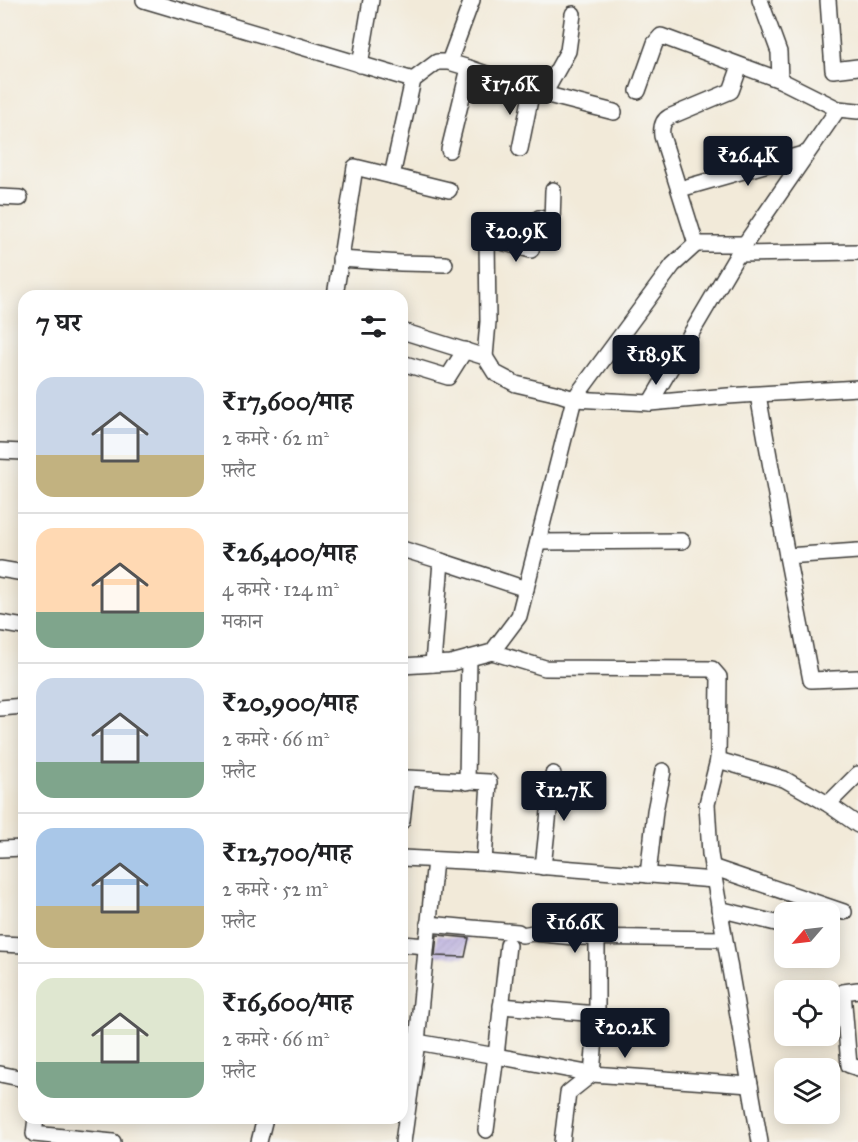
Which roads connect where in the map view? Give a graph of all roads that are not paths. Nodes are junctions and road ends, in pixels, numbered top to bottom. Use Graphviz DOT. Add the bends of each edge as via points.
graph roads {
  1 [pos="144,0"];
  2 [pos="372,0"];
  3 [pos="472,0"];
  4 [pos="760,0"];
  5 [pos="828,0"];
  6 [pos="573,14"];
  7 [pos="449,62"];
  8 [pos="360,65"];
  9 [pos="740,66"];
  10 [pos="858,67"];
  11 [pos="469,68"];
  12 [pos="413,80"];
  13 [pos="780,80"];
  14 [pos="638,91"];
  15 [pos="538,92"];
  16 [pos="838,109"];
  17 [pos="858,111"];
  18 [pos="614,112"];
  19 [pos="520,148"];
  20 [pos="449,150"];
  21 [pos="807,153"];
  22 [pos="392,176"];
  23 [pos="680,189"];
  24 [pos="449,190"];
  25 [pos="553,190"];
  26 [pos="0,197"];
  27 [pos="20,198"];
  28 [pos="696,244"];
  29 [pos="742,249"];
  30 [pos="858,252"];
  31 [pos="340,259"];
  32 [pos="445,264"];
  33 [pos="335,290"];
  34 [pos="408,333"];
  35 [pos="465,350"];
  36 [pos="485,357"];
  37 [pos="408,365"];
  38 [pos="858,388"];
  39 [pos="758,395"];
  40 [pos="574,399"];
  41 [pos="650,403"];
  42 [pos="0,451"];
  43 [pos="18,452"];
  44 [pos="682,541"];
  45 [pos="538,542"];
  46 [pos="408,551"];
  47 [pos="858,551"];
  48 [pos="787,556"];
  49 [pos="441,561"];
  50 [pos="0,569"];
  51 [pos="18,572"];
  52 [pos="526,589"];
  53 [pos="0,623"];
  54 [pos="18,626"];
  55 [pos="492,652"];
  56 [pos="469,658"];
  57 [pos="433,664"];
  58 [pos="408,666"];
  59 [pos="858,678"];
  60 [pos="18,706"];
  61 [pos="0,708"];
  62 [pos="718,760"];
  63 [pos="663,771"];
  64 [pos="553,774"];
  65 [pos="858,774"];
  66 [pos="408,778"];
  67 [pos="467,782"];
  68 [pos="828,804"];
  69 [pos="858,825"];
  70 [pos="18,848"];
  71 [pos="0,849"];
  72 [pos="408,858"];
  73 [pos="435,860"];
  74 [pos="484,862"];
  75 [pos="543,867"];
  76 [pos="713,874"];
  77 [pos="648,875"];
  78 [pos="719,909"];
  79 [pos="844,912"];
  80 [pos="774,923"];
  81 [pos="428,924"];
  82 [pos="597,937"];
  83 [pos="724,939"];
  84 [pos="0,944"];
  85 [pos="408,944"];
  86 [pos="18,945"];
  87 [pos="508,945"];
  88 [pos="426,946"];
  89 [pos="858,990"];
  90 [pos="501,1006"];
  91 [pos="597,1014"];
  92 [pos="409,1040"];
  93 [pos="496,1056"];
  94 [pos="408,1057"];
  95 [pos="858,1068"];
  96 [pos="0,1074"];
  97 [pos="591,1074"];
  98 [pos="18,1078"];
  99 [pos="750,1085"];
  100 [pos="264,1124"];
  101 [pos="404,1124"];
  102 [pos="486,1130"];
  103 [pos="33,1138"];
  104 [pos="113,1142"];
  105 [pos="259,1142"];
  106 [pos="403,1142"];
  107 [pos="562,1142"];
  108 [pos="760,1142"];
  1 -- 8 [label="street"];
  2 -- 8 [label="street"];
  3 -- 7 [label="street"];
  4 -- 13 [label="street" via="779,52"];
  5 -- 10 [label="street" via="833,70"];
  6 -- 15 [label="street" via="568,51"];
  7 -- 11 [label="street"];
  7 -- 12 [label="street" via="437,62"];
  8 -- 12 [label="street"];
  9 -- 13 [label="street"];
  9 -- 14 [label="street" via="661,36"];
  9 -- 23 [label="street" via="731,91 663,122 662,136"];
  11 -- 15 [label="street"];
  11 -- 20 [label="street"];
  12 -- 22 [label="street"];
  13 -- 16 [label="street"];
  15 -- 18 [label="street"];
  15 -- 19 [label="street"];
  16 -- 17 [label="street"];
  16 -- 21 [label="street"];
  21 -- 23 [label="street"];
  21 -- 29 [label="street"];
  22 -- 24 [label="street"];
  22 -- 31 [label="street" via="355,167"];
  23 -- 28 [label="street"];
  25 -- 36 [label="street" via="552,223 539,218 531,250 487,238"];
  26 -- 27 [label="street"];
  28 -- 29 [label="street"];
  28 -- 40 [label="street" via="673,265"];
  29 -- 30 [label="street"];
  29 -- 41 [label="street"];
  31 -- 32 [label="street"];
  31 -- 33 [label="street"];
  34 -- 35 [label="street"];
  35 -- 36 [label="street"];
  35 -- 37 [label="street" via="448,377"];
  36 -- 40 [label="street" via="495,373 516,384"];
  38 -- 39 [label="street"];
  39 -- 41 [label="street"];
  39 -- 48 [label="street"];
  40 -- 41 [label="street"];
  40 -- 45 [label="street"];
  42 -- 43 [label="street"];
  44 -- 45 [label="street"];
  45 -- 52 [label="street"];
  46 -- 49 [label="street"];
  47 -- 48 [label="street"];
  48 -- 59 [label="street" via="811,680"];
  49 -- 52 [label="street"];
  49 -- 57 [label="street"];
  50 -- 51 [label="street"];
  52 -- 55 [label="street" via="519,616"];
  53 -- 54 [label="street"];
  55 -- 56 [label="street"];
  55 -- 62 [label="street" via="545,668 712,669 719,677"];
  56 -- 57 [label="street"];
  56 -- 67 [label="street"];
  57 -- 58 [label="street"];
  60 -- 61 [label="street"];
  62 -- 68 [label="street" via="784,779"];
  62 -- 76 [label="street" via="707,804"];
  63 -- 77 [label="street"];
  64 -- 75 [label="street"];
  65 -- 68 [label="street"];
  66 -- 67 [label="street"];
  67 -- 74 [label="street" via="489,782"];
  68 -- 69 [label="street"];
  70 -- 71 [label="street"];
  72 -- 73 [label="street"];
  73 -- 74 [label="street"];
  73 -- 81 [label="street"];
  74 -- 75 [label="street"];
  75 -- 77 [label="street"];
  76 -- 77 [label="street"];
  76 -- 78 [label="street"];
  76 -- 79 [label="street"];
  78 -- 80 [label="street"];
  78 -- 83 [label="street"];
  81 -- 82 [label="street" via="522,935"];
  81 -- 88 [label="street"];
  82 -- 83 [label="street"];
  82 -- 91 [label="street"];
  83 -- 99 [label="street"];
  84 -- 86 [label="street"];
  85 -- 88 [label="street"];
  87 -- 90 [label="street"];
  88 -- 92 [label="street"];
  89 -- 95 [label="street" via="843,992 849,1065"];
  90 -- 91 [label="street"];
  90 -- 93 [label="street"];
  91 -- 97 [label="street"];
  92 -- 93 [label="street"];
  92 -- 94 [label="street"];
  93 -- 97 [label="street"];
  93 -- 102 [label="street"];
  96 -- 98 [label="street"];
  97 -- 99 [label="street"];
  97 -- 107 [label="street" via="568,1093"];
  99 -- 108 [label="street"];
  100 -- 105 [label="street"];
  101 -- 106 [label="street"];
  103 -- 104 [label="street"];
}
